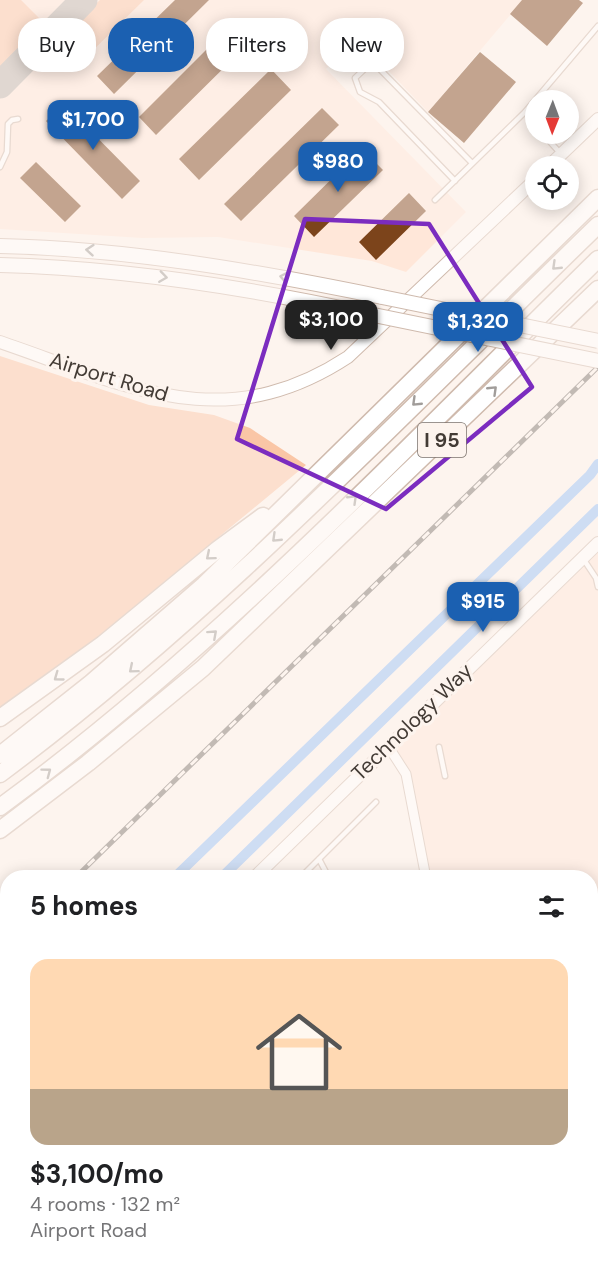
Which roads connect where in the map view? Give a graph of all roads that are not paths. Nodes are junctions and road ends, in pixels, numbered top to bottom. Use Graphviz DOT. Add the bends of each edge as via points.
graph roads {
  1 [pos="598,26"];
  2 [pos="361,72"];
  3 [pos="382,72"];
  4 [pos="544,90"];
  5 [pos="525,112"];
  6 [pos="598,118"];
  7 [pos="18,119"];
  8 [pos="552,144"];
  9 [pos="562,154"];
  10 [pos="472,163"];
  11 [pos="0,167"];
  12 [pos="454,181"];
  13 [pos="525,190"];
  14 [pos="598,198"];
  15 [pos="435,200"];
  16 [pos="598,225"];
  17 [pos="0,246"];
  18 [pos="598,259"];
  19 [pos="0,265"];
  20 [pos="598,289"];
  21 [pos="598,341"];
  22 [pos="0,342"];
  23 [pos="598,361"];
  24 [pos="308,483"];
  25 [pos="598,543"];
  26 [pos="582,558"];
  27 [pos="598,587"];
  28 [pos="0,718"];
  29 [pos="388,746"];
  30 [pos="439,747"];
  31 [pos="0,755"];
  32 [pos="0,774"];
  33 [pos="445,776"];
  34 [pos="376,802"];
  35 [pos="0,807"];
  36 [pos="0,830"];
  37 [pos="319,859"];
  38 [pos="262,870"];
  39 [pos="308,870"];
  40 [pos="325,870"];
  41 [pos="424,870"];
  1 -- 4 [label="lane"];
  2 -- 12 [label="lane" via="355,78 360,92 379,102"];
  3 -- 10 [label="lane"];
  5 -- 10 [label="lane"];
  6 -- 9 [label="street"];
  7 -- 11 [label="lane" via="8,124 7,152"];
  8 -- 9 [label="lane"];
  10 -- 12 [label="lane"];
  12 -- 15 [label="lane"];
  13 -- 22 [label="street, Airport Road" via="357,350 327,371 287,389 222,401 168,397"];
  14 -- 24 [label="highway"];
  16 -- 32 [label="highway, one-way" via="202,608 124,676"];
  21 -- 17 [label="main road, one-way, bridge" via="204,263 93,250"];
  35 -- 18 [label="highway, one-way" via="110,722 223,625"];
  19 -- 23 [label="main road, one-way, bridge" via="181,279"];
  36 -- 20 [label="highway, I 95, one-way" via="88,764 203,668"];
  24 -- 28 [label="highway, one-way" via="217,550 103,644"];
  24 -- 31 [label="highway" via="177,610"];
  25 -- 26 [label="street, Technology Way"];
  26 -- 27 [label="lane"];
  26 -- 29 [label="street, Technology Way"];
  29 -- 38 [label="street, Technology Way"];
  29 -- 41 [label="street" via="405,774"];
  30 -- 33 [label="lane"];
  34 -- 37 [label="lane"];
  37 -- 39 [label="lane"];
  37 -- 40 [label="lane"];
}
